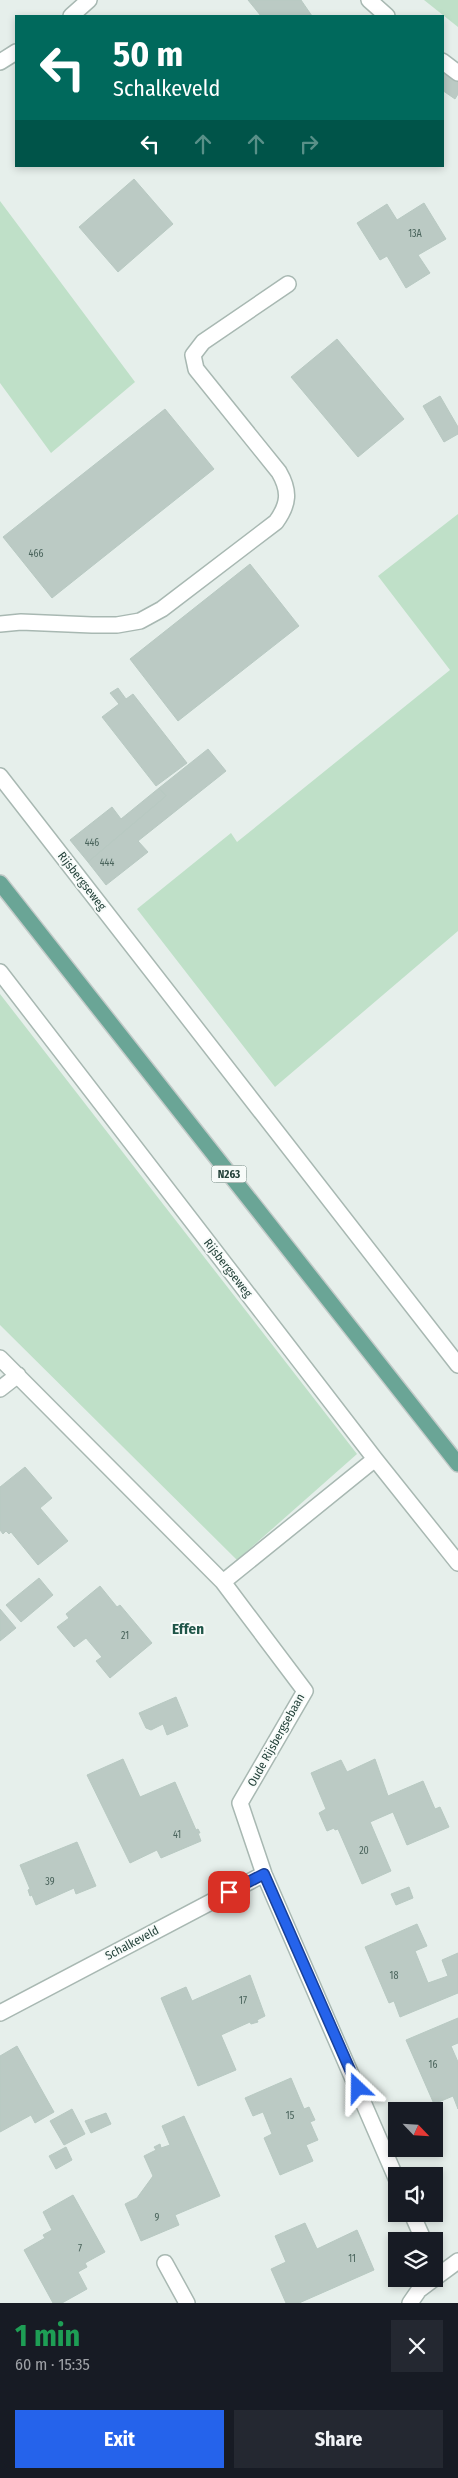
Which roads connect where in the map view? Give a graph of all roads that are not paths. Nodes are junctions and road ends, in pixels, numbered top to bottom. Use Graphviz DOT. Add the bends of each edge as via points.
graph roads {
  1 [pos="90,0"];
  2 [pos="369,0"];
  3 [pos="71,15"];
  4 [pos="386,15"];
  5 [pos="15,53"];
  6 [pos="0,62"];
  7 [pos="444,62"];
  8 [pos="458,73"];
  9 [pos="288,284"];
  10 [pos="0,624"];
  11 [pos="0,776"];
  12 [pos="0,883"];
  13 [pos="0,972"];
  14 [pos="0,1358"];
  15 [pos="458,1365"];
  16 [pos="18,1375"];
  17 [pos="0,1389"];
  18 [pos="375,1459"];
  19 [pos="458,1464"];
  20 [pos="458,1563"];
  21 [pos="223,1582"];
  22 [pos="264,1874"];
  23 [pos="0,2013"];
  24 [pos="391,2167"];
  25 [pos="458,2261"];
  26 [pos="166,2263"];
  27 [pos="443,2267"];
  28 [pos="422,2287"];
  29 [pos="187,2303"];
  30 [pos="410,2303"];
  1 -- 3 [label="street"];
  2 -- 4 [label="street"];
  5 -- 6 [label="street"];
  7 -- 8 [label="street"];
  9 -- 10 [label="street" via="203,342 193,355 196,369 286,484 288,498 276,522 162,609 140,621 117,625"];
  11 -- 15 [label="street, Rijsbergseweg"];
  12 -- 19 [label="main road, N263"];
  13 -- 18 [label="street, Rijsbergseweg"];
  14 -- 16 [label="street, Oude Rijsbergsebaan"];
  16 -- 17 [label="street"];
  16 -- 21 [label="street, Oude Rijsbergsebaan"];
  18 -- 20 [label="street, Rijsbergseweg"];
  18 -- 21 [label="street"];
  21 -- 22 [label="street, Oude Rijsbergsebaan" via="305,1691 240,1803"];
  22 -- 23 [label="street, Schalkeveld"];
  22 -- 24 [label="street, Oude Rijsbergsebaan"];
  25 -- 27 [label="street"];
  26 -- 29 [label="street"];
  28 -- 30 [label="street"];
}
